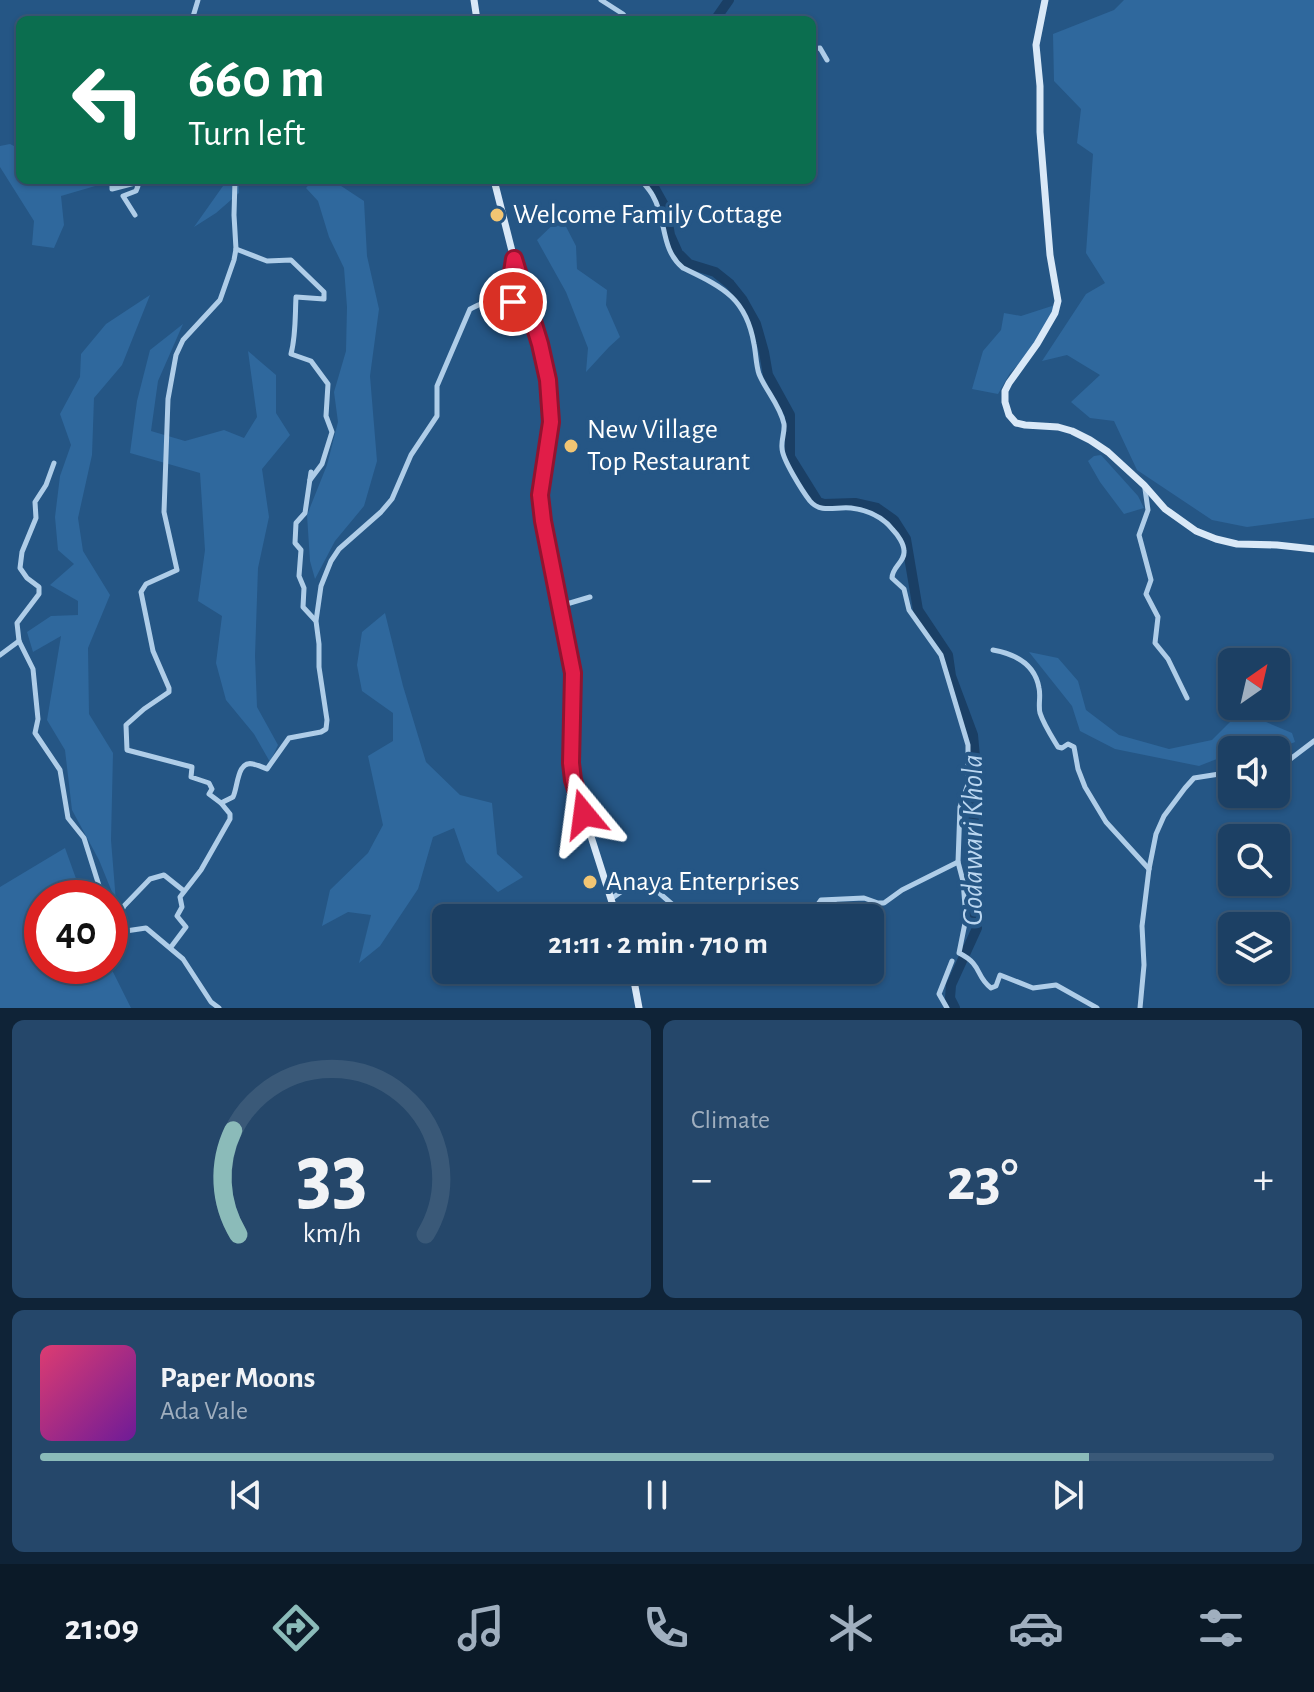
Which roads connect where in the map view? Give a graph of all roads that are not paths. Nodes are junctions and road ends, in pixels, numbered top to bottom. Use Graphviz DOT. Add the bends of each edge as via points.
graph roads {
  1 [pos="601,0"];
  2 [pos="1045,0"];
  3 [pos="625,16"];
  4 [pos="816,48"];
  5 [pos="827,60"];
  6 [pos="112,184"];
  7 [pos="131,184"];
  8 [pos="136,184"];
  9 [pos="235,184"];
  10 [pos="495,184"];
  11 [pos="644,184"];
  12 [pos="135,215"];
  13 [pos="236,249"];
  14 [pos="514,259"];
  15 [pos="54,463"];
  16 [pos="311,472"];
  17 [pos="310,480"];
  18 [pos="1144,485"];
  19 [pos="1314,549"];
  20 [pos="590,597"];
  21 [pos="560,606"];
  22 [pos="316,621"];
  23 [pos="19,641"];
  24 [pos="993,650"];
  25 [pos="0,655"];
  26 [pos="1187,698"];
  27 [pos="1314,741"];
  28 [pos="1290,759"];
  29 [pos="1218,774"];
  30 [pos="221,803"];
  31 [pos="958,862"];
  32 [pos="1149,869"];
  33 [pos="97,880"];
  34 [pos="184,891"];
  35 [pos="611,899"];
  36 [pos="834,900"];
  37 [pos="128,902"];
  38 [pos="613,904"];
  39 [pos="672,904"];
  40 [pos="818,904"];
  41 [pos="834,904"];
  42 [pos="128,931"];
  43 [pos="171,947"];
  44 [pos="952,961"];
  45 [pos="635,984"];
  46 [pos="219,1008"];
  47 [pos="639,1008"];
  48 [pos="947,1008"];
  49 [pos="1097,1008"];
  50 [pos="1140,1008"];
  1 -- 3 [label="street"];
  2 -- 18 [label="street" via="1036,45 1040,132 1050,255 1059,294 1055,313 1005,391 1005,402 1016,423 1081,435"];
  4 -- 5 [label="street"];
  6 -- 7 [label="street" via="112,189"];
  8 -- 12 [label="street" via="136,191 123,196"];
  9 -- 13 [label="street"];
  10 -- 14 [label="street"];
  11 -- 31 [label="street" via="660,213 671,255 683,268 724,289 749,323 758,371 784,423 783,456 811,503 821,509 871,513 898,535 904,553 892,578 904,589 909,610 941,655 968,745"];
  13 -- 17 [label="street" via="267,261 291,260 324,292 324,299 296,297 291,354 311,361 328,384 326,416 332,432 322,464"];
  13 -- 30 [label="street" via="220,300 176,355 168,399 164,512 177,570 146,584 141,592 153,651 169,692 126,725 127,750 192,767 191,777 209,783 209,794"];
  14 -- 21 [label="street" via="548,380 551,422 540,495"];
  14 -- 22 [label="street" via="513,302 483,302 470,309 437,386 437,416 411,455 392,499 331,561"];
  15 -- 23 [label="street" via="35,502 36,518 22,552 20,568 39,587 39,594 17,623"];
  16 -- 17 [label="street"];
  17 -- 22 [label="street" via="295,543 301,550 303,607"];
  18 -- 19 [label="street" via="1165,509 1216,539"];
  18 -- 26 [label="street" via="1148,510 1139,535 1151,580 1146,594 1158,617 1155,643"];
  20 -- 21 [label="street"];
  21 -- 35 [label="street" via="573,673 573,780"];
  22 -- 30 [label="street" via="326,729 289,738 267,769 245,764 233,797"];
  23 -- 25 [label="street"];
  23 -- 33 [label="street" via="33,669 35,733 60,770 68,818 84,838"];
  24 -- 32 [label="street" via="1022,659 1033,671 1039,711 1058,747 1074,747 1085,787 1106,822"];
  27 -- 28 [label="street"];
  29 -- 32 [label="street" via="1194,778 1164,816"];
  30 -- 34 [label="street" via="230,819"];
  31 -- 36 [label="street" via="884,903"];
  31 -- 49 [label="street" via="966,918 959,953 979,968 982,982 991,988 1000,975 1033,988 1056,985"];
  32 -- 50 [label="street"];
  34 -- 37 [label="street" via="164,875 150,879"];
  34 -- 43 [label="street" via="177,916 186,927"];
  35 -- 38 [label="street"];
  35 -- 39 [label="street" via="643,881"];
  36 -- 40 [label="street"];
  36 -- 41 [label="street"];
  42 -- 43 [label="street" via="146,928"];
  43 -- 46 [label="street"];
  44 -- 48 [label="street" via="939,994"];
  45 -- 47 [label="street"];
}
